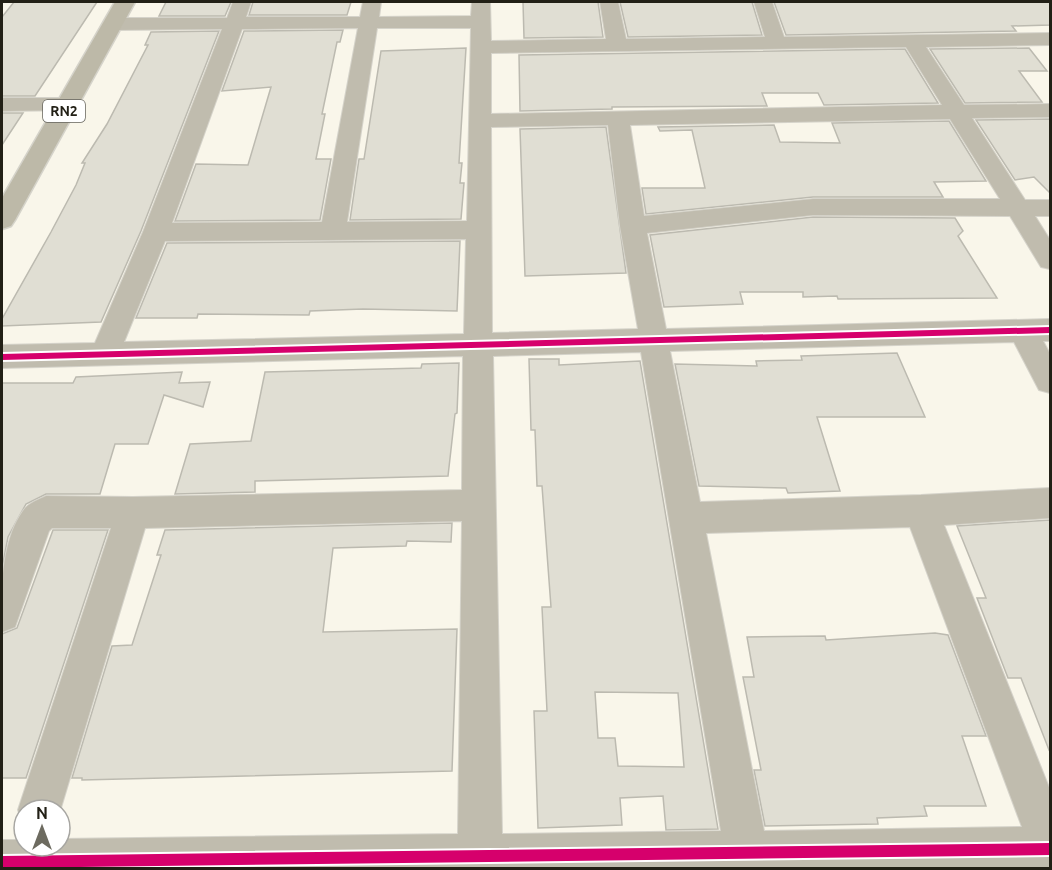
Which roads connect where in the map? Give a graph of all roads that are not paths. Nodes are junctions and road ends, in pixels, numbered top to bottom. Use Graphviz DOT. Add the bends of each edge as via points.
graph roads {
  1 [pos="124,2"];
  2 [pos="609,2"];
  3 [pos="762,2"];
  4 [pos="370,12"];
  5 [pos="238,13"];
  6 [pos="480,23"];
  7 [pos="113,24"];
  8 [pos="1050,39"];
  9 [pos="912,40"];
  10 [pos="776,42"];
  11 [pos="617,44"];
  12 [pos="2,105"];
  13 [pos="67,105"];
  14 [pos="1050,110"];
  15 [pos="957,111"];
  16 [pos="618,118"];
  17 [pos="480,122"];
  18 [pos="1019,208"];
  19 [pos="1050,208"];
  20 [pos="2,220"];
  21 [pos="633,226"];
  22 [pos="333,230"];
  23 [pos="481,230"];
  24 [pos="156,232"];
  25 [pos="1050,260"];
  26 [pos="1036,331"];
  27 [pos="653,340"];
  28 [pos="478,345"];
  29 [pos="105,354"];
  30 [pos="2,357"];
  31 [pos="1050,381"];
  32 [pos="1050,503"];
  33 [pos="480,506"];
  34 [pos="921,511"];
  35 [pos="133,513"];
  36 [pos="684,518"];
  37 [pos="2,614"];
  38 [pos="43,798"];
  39 [pos="1050,843"];
  40 [pos="1050,849"];
  41 [pos="47,858"];
  42 [pos="747,861"];
  43 [pos="480,862"];
  44 [pos="230,864"];
  1 -- 7 [label="highway, RN2"];
  2 -- 11 [label="street"];
  3 -- 10 [label="street"];
  4 -- 5 [label="street"];
  4 -- 6 [label="street"];
  4 -- 22 [label="street"];
  5 -- 7 [label="street"];
  5 -- 24 [label="street"];
  6 -- 11 [label="street"];
  6 -- 17 [label="street"];
  7 -- 13 [label="highway, RN2"];
  8 -- 9 [label="street"];
  9 -- 10 [label="street"];
  9 -- 15 [label="street"];
  10 -- 11 [label="street"];
  12 -- 13 [label="street"];
  13 -- 20 [label="highway, RN2"];
  14 -- 15 [label="street"];
  15 -- 16 [label="street"];
  15 -- 18 [label="street"];
  16 -- 17 [label="street"];
  16 -- 21 [label="street"];
  17 -- 23 [label="street"];
  18 -- 19 [label="street"];
  18 -- 21 [label="street" via="813,207"];
  18 -- 25 [label="street"];
  21 -- 27 [label="street"];
  22 -- 23 [label="street"];
  22 -- 24 [label="street"];
  23 -- 28 [label="street"];
  24 -- 29 [label="street"];
  26 -- 27 [label="street"];
  26 -- 31 [label="street"];
  27 -- 28 [label="street"];
  27 -- 36 [label="street"];
  28 -- 29 [label="street"];
  28 -- 33 [label="street"];
  29 -- 30 [label="street"];
  32 -- 34 [label="street"];
  33 -- 35 [label="street"];
  33 -- 43 [label="street"];
  34 -- 36 [label="street"];
  34 -- 39 [label="street"];
  35 -- 37 [label="street" via="40,515"];
  35 -- 38 [label="street"];
  36 -- 42 [label="street"];
  40 -- 42 [label="street"];
  41 -- 44 [label="street"];
  42 -- 43 [label="street"];
  43 -- 44 [label="street"];
}
